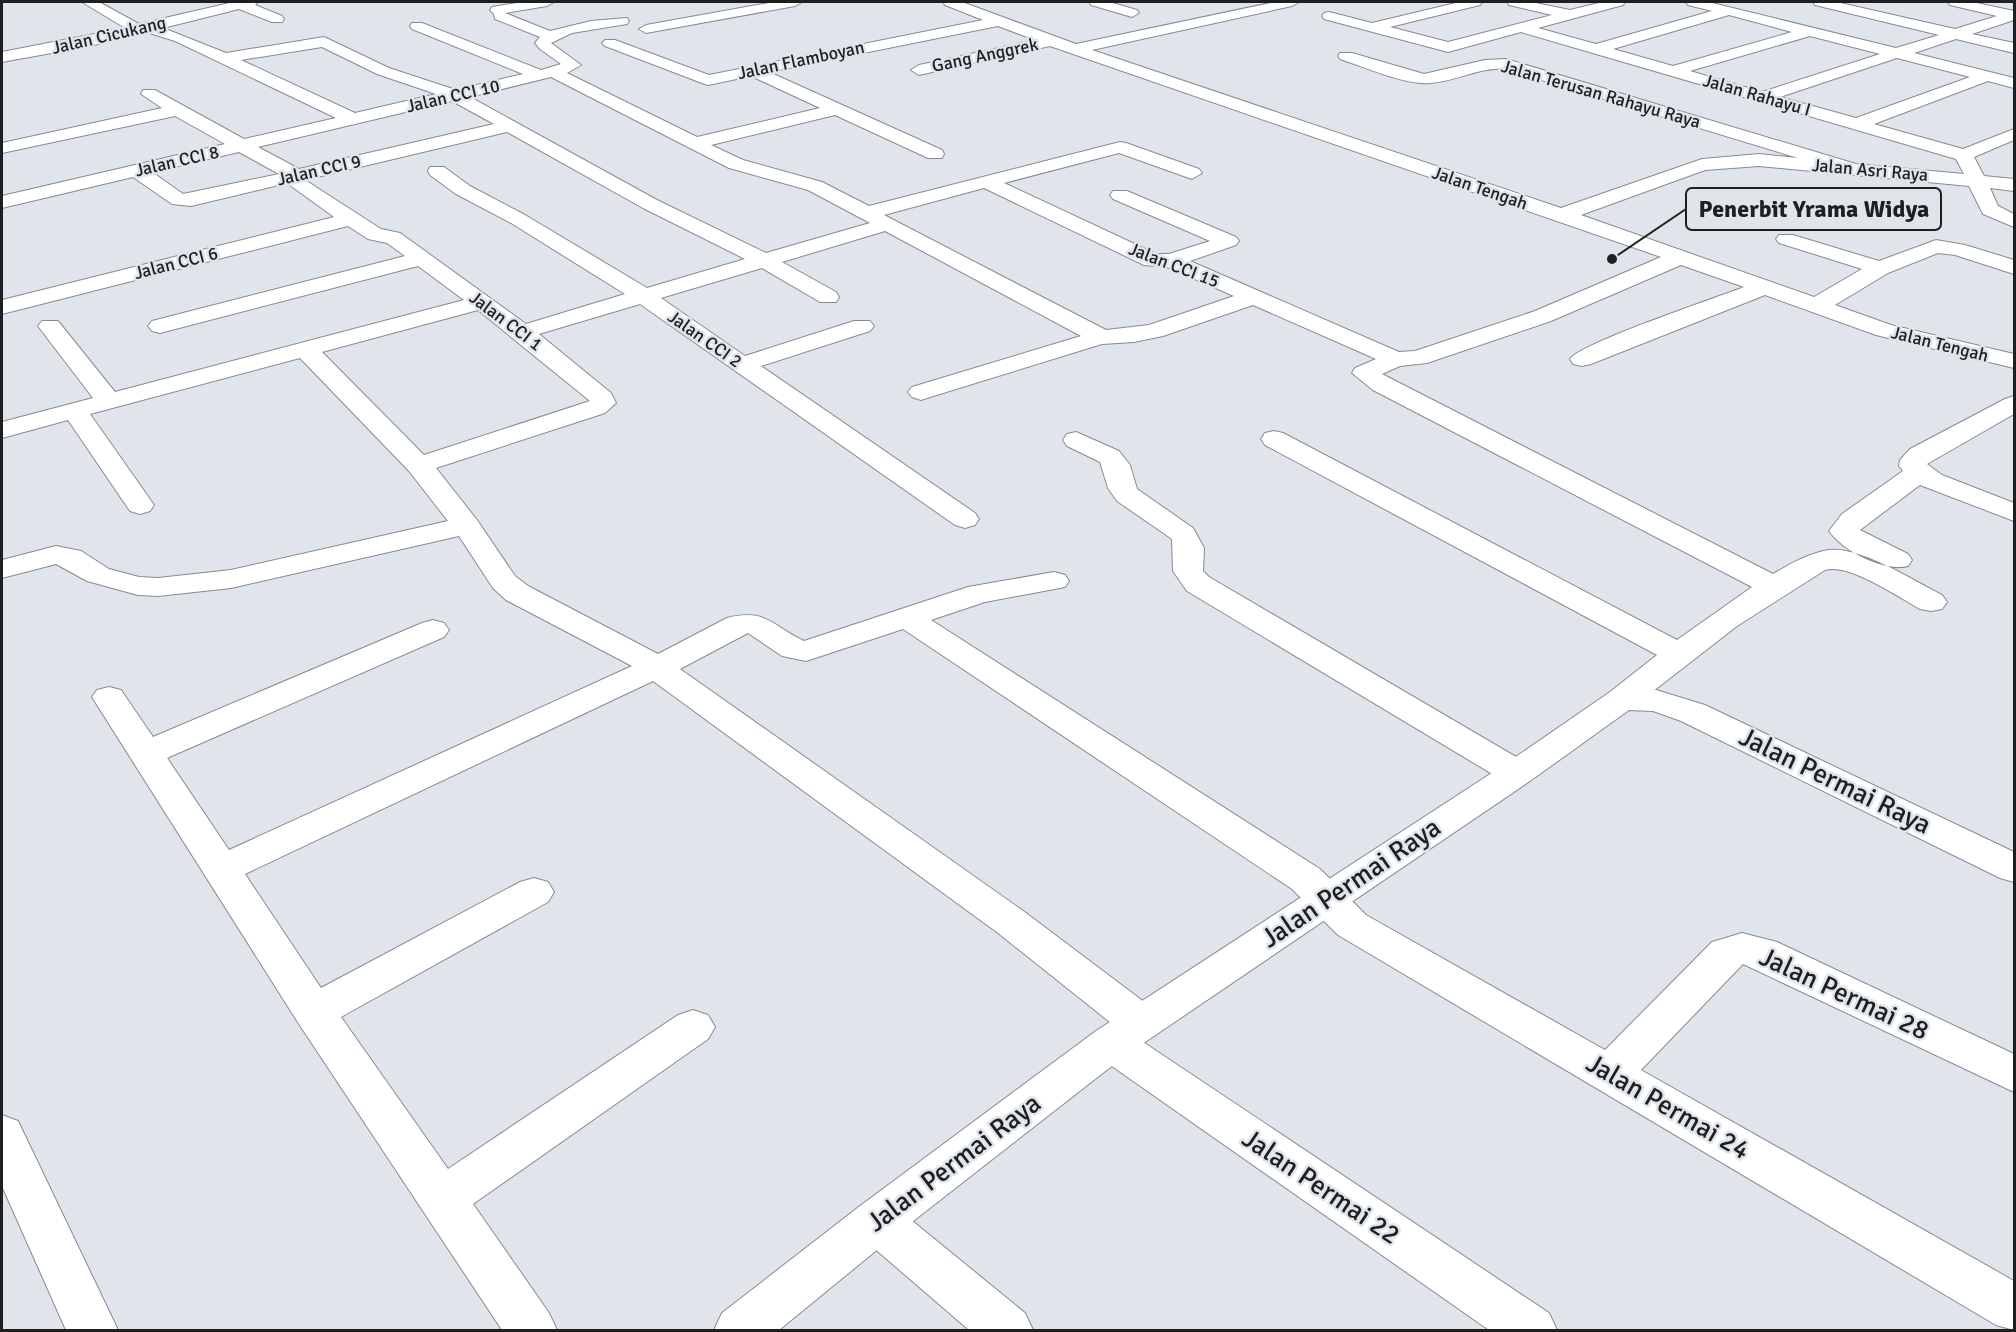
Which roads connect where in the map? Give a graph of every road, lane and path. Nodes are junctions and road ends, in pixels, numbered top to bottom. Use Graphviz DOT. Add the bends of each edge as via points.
graph roads {
  1 [pos="89,2"];
  2 [pos="197,2"];
  3 [pos="548,2"];
  4 [pos="795,2"];
  5 [pos="950,2"];
  6 [pos="1096,2"];
  7 [pos="1292,2"];
  8 [pos="1475,2"];
  9 [pos="1514,2"];
  10 [pos="1618,2"];
  11 [pos="1694,2"];
  12 [pos="1820,2"];
  13 [pos="1955,2"];
  14 [pos="245,3"];
  15 [pos="1407,4"];
  16 [pos="213,9"];
  17 [pos="600,11"];
  18 [pos="1730,11"];
  19 [pos="1433,12"];
  20 [pos="1132,13"];
  21 [pos="2014,15"];
  22 [pos="1329,16"];
  23 [pos="1572,16"];
  24 [pos="277,19"];
  25 [pos="622,21"];
  26 [pos="998,21"];
  27 [pos="1694,21"];
  28 [pos="417,26"];
  29 [pos="1371,27"];
  30 [pos="141,28"];
  31 [pos="1522,28"];
  32 [pos="646,29"];
  33 [pos="1727,29"];
  34 [pos="1809,31"];
  35 [pos="1954,33"];
  36 [pos="1750,35"];
  37 [pos="550,36"];
  38 [pos="666,38"];
  39 [pos="1052,41"];
  40 [pos="1773,41"];
  41 [pos="610,43"];
  42 [pos="2014,48"];
  43 [pos="1075,49"];
  44 [pos="1596,49"];
  45 [pos="1893,53"];
  46 [pos="1346,56"];
  47 [pos="2,57"];
  48 [pos="221,59"];
  49 [pos="751,70"];
  50 [pos="919,70"];
  51 [pos="1674,71"];
  52 [pos="547,74"];
  53 [pos="1988,76"];
  54 [pos="2014,83"];
  55 [pos="1953,89"];
  56 [pos="149,94"];
  57 [pos="454,96"];
  58 [pos="1763,97"];
  59 [pos="1984,97"];
  60 [pos="838,109"];
  61 [pos="177,110"];
  62 [pos="353,119"];
  63 [pos="1857,124"];
  64 [pos="509,126"];
  65 [pos="79,131"];
  66 [pos="2014,134"];
  67 [pos="695,143"];
  68 [pos="98,145"];
  69 [pos="242,146"];
  70 [pos="2,148"];
  71 [pos="1786,149"];
  72 [pos="935,154"];
  73 [pos="1964,155"];
  74 [pos="1759,160"];
  75 [pos="1725,164"];
  76 [pos="1850,168"];
  77 [pos="136,170"];
  78 [pos="437,171"];
  79 [pos="1192,173"];
  80 [pos="295,175"];
  81 [pos="1976,180"];
  82 [pos="986,183"];
  83 [pos="2014,184"];
  84 [pos="1120,195"];
  85 [pos="2,202"];
  86 [pos="1561,215"];
  87 [pos="350,219"];
  88 [pos="876,219"];
  89 [pos="2014,221"];
  90 [pos="1582,222"];
  91 [pos="1786,239"];
  92 [pos="1680,257"];
  93 [pos="422,258"];
  94 [pos="761,259"];
  95 [pos="1171,261"];
  96 [pos="2014,267"];
  97 [pos="1880,268"];
  98 [pos="1766,287"];
  99 [pos="642,295"];
  100 [pos="828,297"];
  101 [pos="1254,297"];
  102 [pos="482,302"];
  103 [pos="1816,306"];
  104 [pos="2,307"];
  105 [pos="50,326"];
  106 [pos="160,326"];
  107 [pos="862,326"];
  108 [pos="522,332"];
  109 [pos="1101,337"];
  110 [pos="304,348"];
  111 [pos="1396,359"];
  112 [pos="1582,359"];
  113 [pos="2014,362"];
  114 [pos="741,365"];
  115 [pos="921,392"];
  116 [pos="108,400"];
  117 [pos="2014,404"];
  118 [pos="73,409"];
  119 [pos="2,430"];
  120 [pos="1274,439"];
  121 [pos="1076,440"];
  122 [pos="419,465"];
  123 [pos="1919,473"];
  124 [pos="140,505"];
  125 [pos="2014,513"];
  126 [pos="965,519"];
  127 [pos="467,526"];
  128 [pos="1897,560"];
  129 [pos="2,569"];
  130 [pos="1054,580"];
  131 [pos="1773,586"];
  132 [pos="1932,602"];
  133 [pos="906,617"];
  134 [pos="433,630"];
  135 [pos="1680,654"];
  136 [pos="656,667"];
  137 [pos="109,698"];
  138 [pos="1622,699"];
  139 [pos="144,754"];
  140 [pos="1517,773"];
  141 [pos="2014,868"];
  142 [pos="220,870"];
  143 [pos="534,892"];
  144 [pos="1328,899"];
  145 [pos="314,1012"];
  146 [pos="693,1028"];
  147 [pos="1126,1033"];
  148 [pos="1610,1073"];
  149 [pos="2014,1074"];
  150 [pos="2,1136"];
  151 [pos="440,1200"];
  152 [pos="877,1221"];
  153 [pos="2014,1308"];
  154 [pos="92,1330"];
  155 [pos="531,1330"];
  156 [pos="740,1330"];
  157 [pos="1007,1330"];
  158 [pos="1531,1330"];
  1 -- 30 [label="street"];
  2 -- 16 [label="street"];
  3 -- 37 [label="street" via="498,13"];
  4 -- 32 [label="street"];
  5 -- 26 [label="street, Jalan Tengah"];
  6 -- 20 [label="street"];
  7 -- 43 [label="street"];
  8 -- 19 [label="street"];
  9 -- 23 [label="street"];
  10 -- 23 [label="street"];
  11 -- 18 [label="street"];
  12 -- 35 [label="street"];
  13 -- 21 [label="street"];
  14 -- 16 [label="street, Jalan Cicukang"];
  14 -- 24 [label="street"];
  15 -- 19 [label="street"];
  16 -- 30 [label="street, Jalan Cicukang"];
  17 -- 25 [label="street"];
  18 -- 27 [label="street"];
  18 -- 34 [label="street"];
  19 -- 29 [label="street"];
  21 -- 35 [label="street"];
  22 -- 29 [label="street"];
  23 -- 31 [label="street"];
  25 -- 32 [label="street"];
  25 -- 37 [label="street"];
  26 -- 39 [label="street, Jalan Tengah"];
  26 -- 49 [label="street, Jalan Flamboyan"];
  27 -- 33 [label="street"];
  27 -- 44 [label="street"];
  28 -- 52 [label="street"];
  29 -- 31 [label="street" via="1441,46"];
  30 -- 47 [label="street, Jalan Cicukang"];
  30 -- 48 [label="street" via="180,38"];
  31 -- 44 [label="street, Jalan Rahayu I"];
  32 -- 38 [label="street"];
  34 -- 40 [label="street"];
  34 -- 45 [label="street"];
  35 -- 42 [label="street"];
  35 -- 45 [label="street"];
  36 -- 40 [label="street"];
  37 -- 52 [label="street" via="544,40 544,46 573,65"];
  39 -- 43 [label="street, Jalan Tengah"];
  39 -- 50 [label="street, Gang Anggrek"];
  40 -- 51 [label="street"];
  41 -- 49 [label="street, Jalan Flamboyan" via="702,79"];
  43 -- 86 [label="street, Jalan Tengah"];
  44 -- 51 [label="street, Jalan Rahayu I"];
  45 -- 53 [label="street"];
  45 -- 58 [label="street"];
  46 -- 71 [label="street, Jalan Terusan Rahayu Raya" via="1429,79 1488,63 1506,64"];
  48 -- 57 [label="street" via="324,42 383,71"];
  48 -- 62 [label="street"];
  49 -- 60 [label="street"];
  51 -- 58 [label="street, Jalan Rahayu I"];
  52 -- 57 [label="street, Jalan CCI 10"];
  52 -- 67 [label="street"];
  53 -- 54 [label="street"];
  53 -- 55 [label="street"];
  55 -- 59 [label="street"];
  55 -- 63 [label="street"];
  56 -- 61 [label="street, Jalan CCI 1"];
  57 -- 62 [label="street, Jalan CCI 10"];
  57 -- 64 [label="street"];
  58 -- 63 [label="street, Jalan Rahayu I"];
  60 -- 67 [label="street"];
  60 -- 72 [label="street"];
  61 -- 65 [label="street"];
  61 -- 69 [label="street, Jalan CCI 1"];
  62 -- 69 [label="street, Jalan CCI 8"];
  63 -- 73 [label="street, Jalan Rahayu I"];
  64 -- 80 [label="street, Jalan CCI 9"];
  64 -- 94 [label="street" via="650,204"];
  65 -- 68 [label="street"];
  65 -- 70 [label="street"];
  66 -- 73 [label="street"];
  67 -- 88 [label="street" via="736,164 806,181"];
  69 -- 77 [label="street, Jalan CCI 8"];
  69 -- 80 [label="street, Jalan CCI 1"];
  71 -- 74 [label="street"];
  71 -- 76 [label="street, Jalan Terusan Rahayu Raya"];
  73 -- 81 [label="street"];
  74 -- 75 [label="street, Jalan Asri Raya"];
  74 -- 76 [label="street, Jalan Asri Raya"];
  75 -- 86 [label="street, Jalan Asri Raya" via="1702,165"];
  75 -- 90 [label="street, Jalan Asri Raya" via="1718,171"];
  76 -- 81 [label="street, Jalan Asri Raya"];
  77 -- 80 [label="street, Jalan CCI 9" via="179,200"];
  77 -- 85 [label="street, Jalan CCI 8"];
  78 -- 99 [label="street, Jalan CCI 2"];
  79 -- 82 [label="street" via="1120,147"];
  80 -- 87 [label="street, Jalan CCI 1" via="296,182"];
  81 -- 83 [label="street, Jalan Asri Raya"];
  81 -- 89 [label="street" via="1990,210"];
  82 -- 88 [label="street"];
  82 -- 95 [label="street, Jalan CCI 15" via="1152,260"];
  84 -- 95 [label="street" via="1229,241"];
  86 -- 90 [label="street, Jalan Tengah"];
  87 -- 93 [label="street, Jalan CCI 1" via="375,236 393,237"];
  87 -- 104 [label="street, Jalan CCI 6"];
  88 -- 94 [label="street"];
  88 -- 109 [label="street"];
  90 -- 92 [label="street, Jalan Tengah"];
  91 -- 97 [label="street"];
  92 -- 98 [label="street, Jalan Tengah"];
  92 -- 111 [label="street" via="1543,316 1418,358"];
  93 -- 102 [label="street, Jalan CCI 1"];
  93 -- 106 [label="street"];
  94 -- 99 [label="street"];
  94 -- 100 [label="street"];
  95 -- 101 [label="street, Jalan CCI 15"];
  96 -- 97 [label="street" via="1936,246"];
  97 -- 103 [label="street"];
  98 -- 103 [label="street, Jalan Tengah"];
  98 -- 112 [label="street"];
  99 -- 108 [label="street"];
  99 -- 114 [label="street, Jalan CCI 2"];
  101 -- 109 [label="street" via="1134,335"];
  101 -- 111 [label="street, Jalan CCI 15"];
  102 -- 108 [label="street, Jalan CCI 1"];
  102 -- 110 [label="street"];
  103 -- 113 [label="street, Jalan Tengah" via="1926,343"];
  105 -- 116 [label="street"];
  107 -- 114 [label="street"];
  108 -- 122 [label="street, Jalan CCI 1" via="602,398 603,403"];
  109 -- 115 [label="street"];
  110 -- 116 [label="street"];
  110 -- 122 [label="street, Jalan Permai 22"];
  111 -- 131 [label="street" via="1364,373 1392,391"];
  114 -- 126 [label="street, Jalan CCI 2"];
  116 -- 118 [label="street"];
  117 -- 123 [label="street" via="1914,460 1913,466"];
  118 -- 119 [label="street"];
  118 -- 124 [label="street"];
  120 -- 135 [label="street"];
  121 -- 140 [label="street" via="1110,458 1120,487 1127,495 1183,534 1190,549 1185,566 1198,584"];
  122 -- 127 [label="street, Jalan Permai 22"];
  123 -- 125 [label="street"];
  123 -- 128 [label="street" via="1852,520 1844,531 1855,541"];
  127 -- 129 [label="street" via="231,579 158,587 98,575 70,557 56,555"];
  127 -- 136 [label="street, Jalan Permai 22" via="504,582 517,593"];
  130 -- 133 [label="street" via="979,594"];
  131 -- 132 [label="street" via="1822,560 1840,559"];
  131 -- 135 [label="street"];
  133 -- 136 [label="street" via="798,651 759,626 738,625"];
  133 -- 144 [label="street, Jalan Permai 24" via="1306,879"];
  134 -- 139 [label="street"];
  135 -- 138 [label="street"];
  136 -- 142 [label="street"];
  136 -- 147 [label="street, Jalan Permai 22" via="1012,923"];
  137 -- 139 [label="street"];
  138 -- 140 [label="street, Jalan Permai Raya"];
  138 -- 141 [label="street, Jalan Permai Raya" via="1656,701 1693,713"];
  139 -- 142 [label="street"];
  140 -- 144 [label="street, Jalan Permai Raya"];
  142 -- 145 [label="street"];
  143 -- 145 [label="street"];
  144 -- 147 [label="street, Jalan Permai Raya"];
  144 -- 148 [label="street, Jalan Permai 24" via="1352,925"];
  145 -- 151 [label="street"];
  146 -- 151 [label="street"];
  147 -- 152 [label="street, Jalan Permai Raya"];
  147 -- 158 [label="street, Jalan Permai 22"];
  148 -- 149 [label="street, Jalan Permai 28" via="1726,953 1742,948 1762,953"];
  148 -- 153 [label="street, Jalan Permai 24"];
  150 -- 154 [label="street"];
  151 -- 155 [label="street"];
  152 -- 156 [label="street, Jalan Permai Raya"];
  152 -- 157 [label="street"];
}
